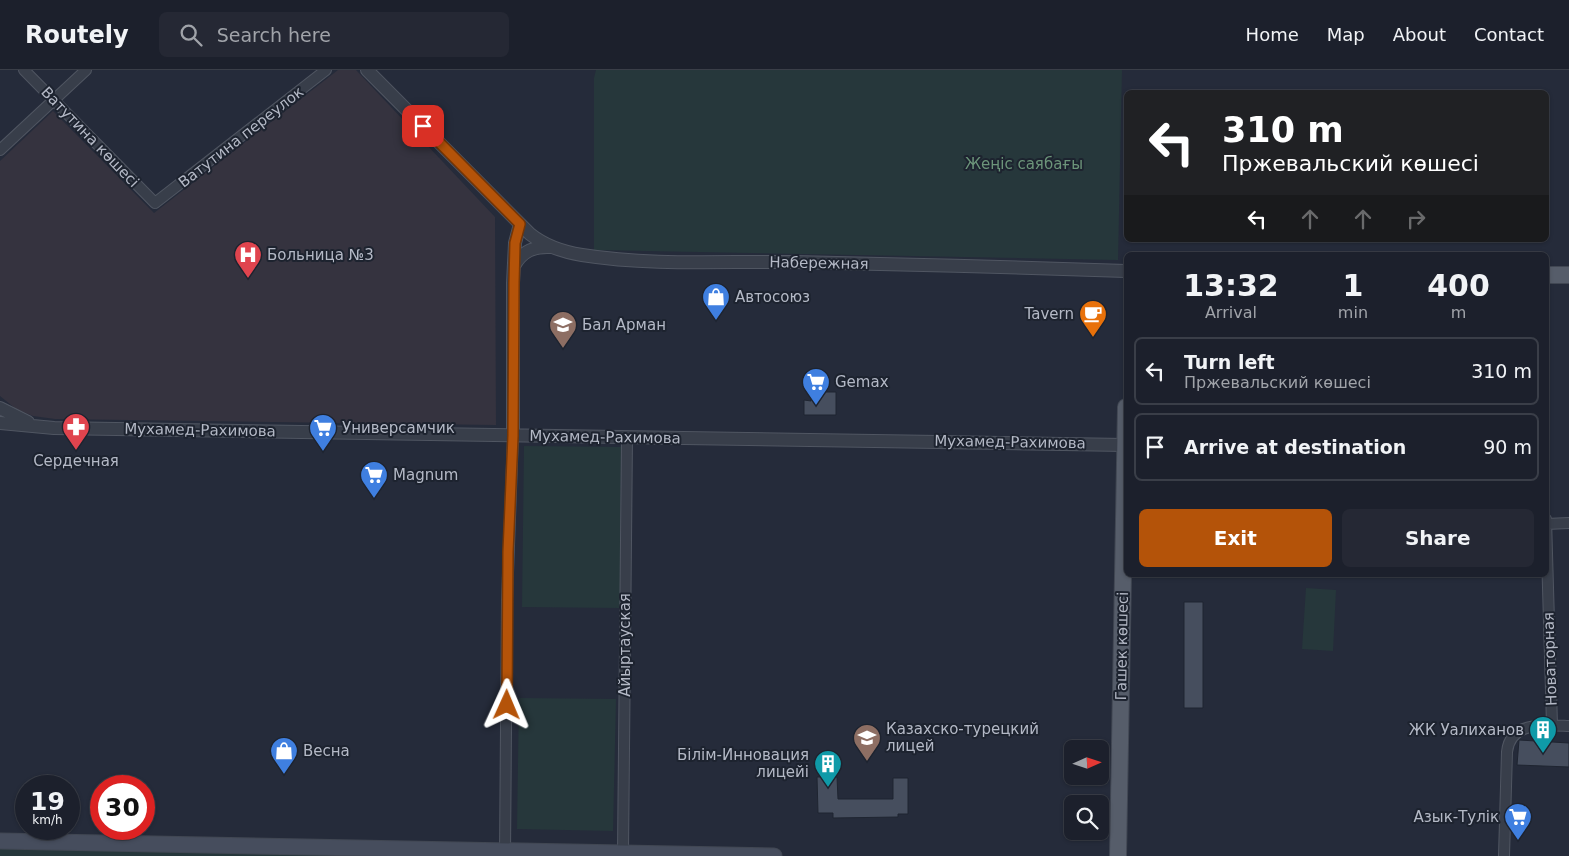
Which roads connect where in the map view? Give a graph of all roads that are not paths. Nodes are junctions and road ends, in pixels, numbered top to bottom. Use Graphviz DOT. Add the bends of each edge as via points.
graph roads {
  1 [pos="24,70"];
  2 [pos="86,70"];
  3 [pos="326,70"];
  4 [pos="367,70"];
  5 [pos="54,100"];
  6 [pos="0,150"];
  7 [pos="155,203"];
  8 [pos="520,224"];
  9 [pos="553,247"];
  10 [pos="514,266"];
  11 [pos="1124,271"];
  12 [pos="1549,275"];
  13 [pos="1569,275"];
  14 [pos="0,408"];
  15 [pos="0,423"];
  16 [pos="54,428"];
  17 [pos="513,436"];
  18 [pos="627,437"];
  19 [pos="1124,445"];
  20 [pos="1124,504"];
  21 [pos="1569,523"];
  22 [pos="1549,524"];
  23 [pos="1548,577"];
  24 [pos="1552,726"];
  25 [pos="1569,726"];
  26 [pos="0,841"];
  27 [pos="623,853"];
  28 [pos="505,854"];
  29 [pos="759,856"];
  30 [pos="774,856"];
  31 [pos="1118,856"];
  32 [pos="1504,856"];
  1 -- 5 [label="street, Ватутина көшесі"];
  2 -- 5 [label="street"];
  3 -- 7 [label="street, Ватутина переулок"];
  4 -- 8 [label="street, Набережная"];
  5 -- 6 [label="street"];
  5 -- 7 [label="street, Ватутина көшесі"];
  8 -- 9 [label="street, Набережная" via="535,238"];
  8 -- 10 [label="street"];
  9 -- 10 [label="street" via="532,249 521,255"];
  9 -- 11 [label="street, Набережная" via="581,255 694,263 810,262"];
  10 -- 17 [label="street"];
  12 -- 13 [label="main road"];
  14 -- 16 [label="street" via="21,420"];
  15 -- 16 [label="street"];
  16 -- 17 [label="street, Мухамед-Рахимова"];
  17 -- 18 [label="street, Мухамед-Рахимова"];
  17 -- 28 [label="street"];
  18 -- 19 [label="street, Мухамед-Рахимова"];
  18 -- 27 [label="street, Айыртауская"];
  20 -- 31 [label="main road, Гашек көшесі"];
  21 -- 22 [label="street"];
  23 -- 24 [label="street, Новаторная"];
  24 -- 25 [label="street"];
  24 -- 32 [label="street, Новаторная" via="1521,729 1509,740"];
  26 -- 28 [label="main road"];
  27 -- 28 [label="main road"];
  27 -- 29 [label="main road"];
  29 -- 30 [label="main road"];
}
